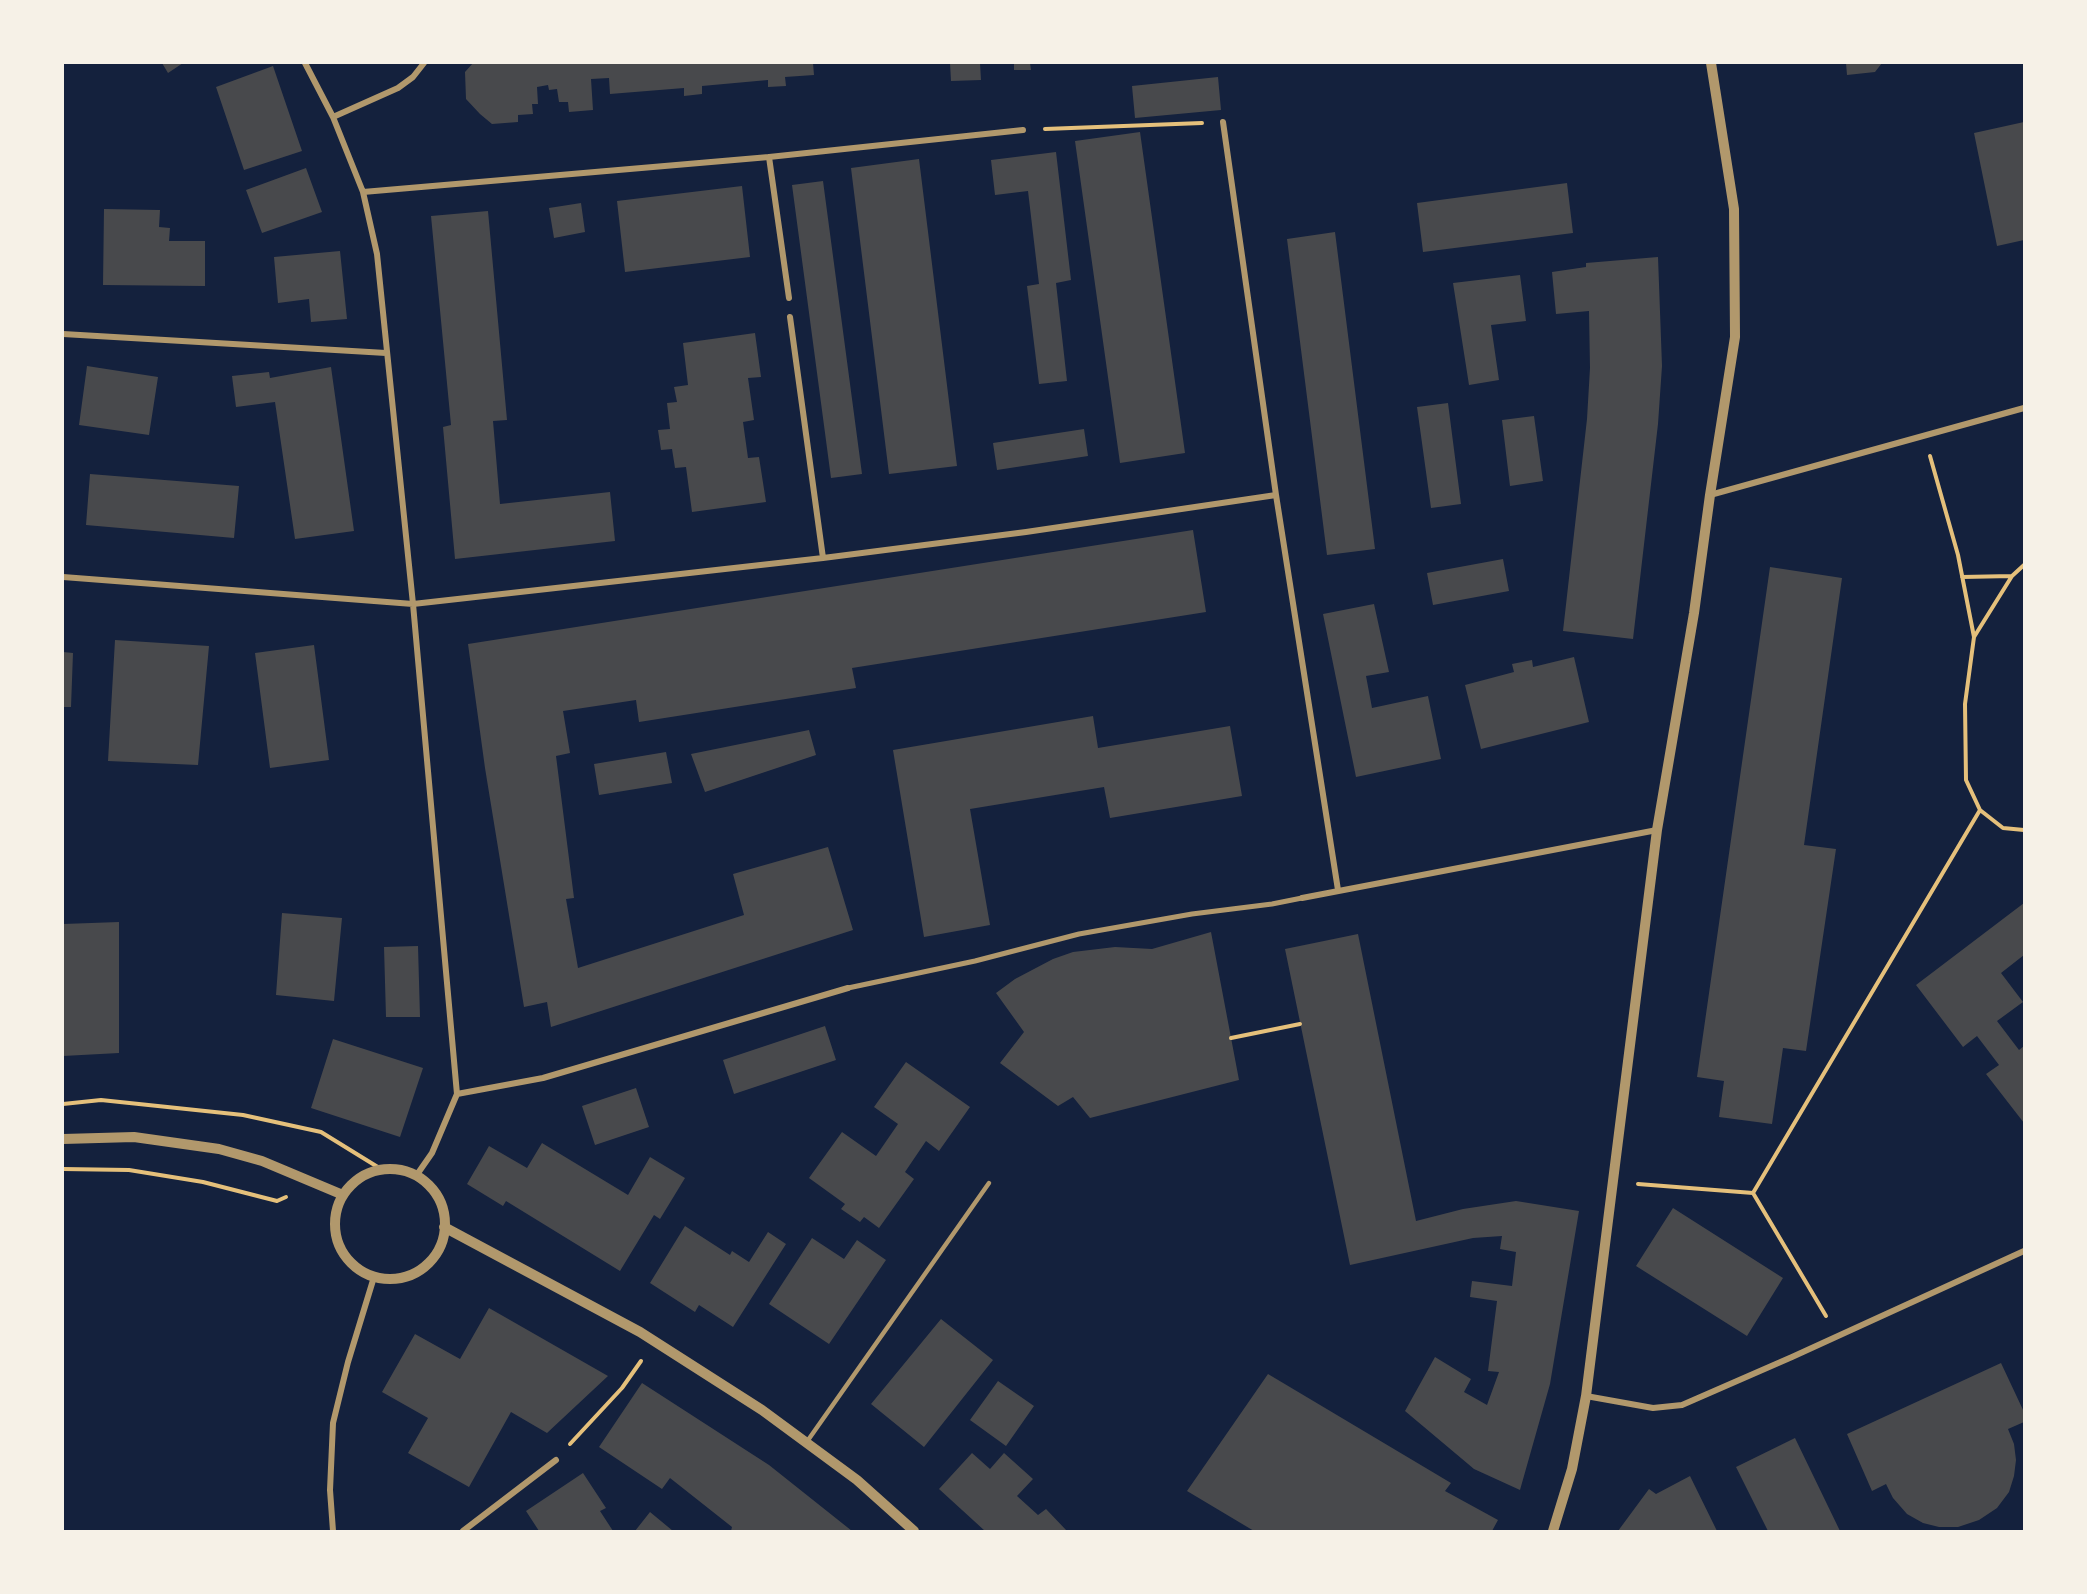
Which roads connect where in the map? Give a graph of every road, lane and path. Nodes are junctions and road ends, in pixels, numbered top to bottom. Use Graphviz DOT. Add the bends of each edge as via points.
graph roads {
  1 [pos="305,63"];
  2 [pos="424,63"];
  3 [pos="1711,63"];
  4 [pos="333,117"];
  5 [pos="1223,122"];
  6 [pos="1023,130"];
  7 [pos="769,157"];
  8 [pos="363,192"];
  9 [pos="789,298"];
  10 [pos="790,317"];
  11 [pos="63,334"];
  12 [pos="386,353"];
  13 [pos="2024,408"];
  14 [pos="1925,435"];
  15 [pos="1276,495"];
  16 [pos="1710,495"];
  17 [pos="823,558"];
  18 [pos="2024,565"];
  19 [pos="2012,576"];
  20 [pos="63,577"];
  21 [pos="1962,577"];
  22 [pos="413,604"];
  23 [pos="1974,637"];
  24 [pos="1980,810"];
  25 [pos="1657,830"];
  26 [pos="2024,830"];
  27 [pos="1338,890"];
  28 [pos="1302,898"];
  29 [pos="848,988"];
  30 [pos="1300,1024"];
  31 [pos="1231,1038"];
  32 [pos="457,1094"];
  33 [pos="63,1104"];
  34 [pos="63,1139"];
  35 [pos="63,1169"];
  36 [pos="381,1169"];
  37 [pos="416,1176"];
  38 [pos="1613,1182"];
  39 [pos="316,1183"];
  40 [pos="989,1183"];
  41 [pos="1753,1193"];
  42 [pos="343,1195"];
  43 [pos="444,1227"];
  44 [pos="2024,1251"];
  45 [pos="375,1277"];
  46 [pos="1838,1336"];
  47 [pos="654,1341"];
  48 [pos="1586,1396"];
  49 [pos="806,1443"];
  50 [pos="556,1460"];
  51 [pos="333,1531"];
  52 [pos="463,1531"];
  53 [pos="914,1531"];
  54 [pos="1553,1531"];
  1 -- 4 [label="street"];
  2 -- 4 [label="street" via="398,87"];
  3 -- 16 [label="street" via="1734,208 1735,337"];
  4 -- 8 [label="street"];
  5 -- 6 [label="path"];
  5 -- 15 [label="street"];
  6 -- 7 [label="street"];
  7 -- 8 [label="street"];
  7 -- 9 [label="street"];
  8 -- 12 [label="street" via="376,254"];
  10 -- 17 [label="street"];
  11 -- 12 [label="street"];
  12 -- 22 [label="street"];
  13 -- 14 [label="street"];
  14 -- 16 [label="street"];
  14 -- 21 [label="path"];
  15 -- 17 [label="street"];
  15 -- 27 [label="street"];
  16 -- 25 [label="street"];
  17 -- 22 [label="street"];
  18 -- 19 [label="path"];
  19 -- 21 [label="path"];
  19 -- 23 [label="path"];
  20 -- 22 [label="street"];
  21 -- 23 [label="path"];
  22 -- 32 [label="street"];
  23 -- 24 [label="path" via="1965,704 1966,780"];
  24 -- 26 [label="path" via="2003,828"];
  24 -- 41 [label="path"];
  25 -- 27 [label="street"];
  25 -- 38 [label="street"];
  27 -- 28 [label="street"];
  28 -- 29 [label="street" via="1079,934"];
  29 -- 32 [label="street" via="543,1078"];
  30 -- 31 [label="path"];
  32 -- 37 [label="street" via="432,1153"];
  33 -- 36 [label="path" via="101,1100 243,1116 321,1132"];
  34 -- 39 [label="street" via="134,1137 219,1149"];
  35 -- 39 [label="path" via="129,1170 193,1180 277,1201"];
  36 -- 37 [label="street"];
  36 -- 42 [label="street" via="360,1178"];
  37 -- 43 [label="street" via="435,1192"];
  38 -- 41 [label="path"];
  38 -- 48 [label="street"];
  39 -- 42 [label="street"];
  40 -- 49 [label="lane"];
  41 -- 46 [label="path"];
  42 -- 45 [label="street" via="336,1214 336,1234 343,1252 356,1267"];
  43 -- 45 [label="street" via="442,1242 427,1265 402,1277"];
  43 -- 47 [label="street"];
  44 -- 46 [label="street"];
  45 -- 51 [label="street" via="333,1423"];
  46 -- 48 [label="street" via="1682,1405 1653,1408"];
  47 -- 49 [label="street"];
  47 -- 50 [label="path" via="622,1388"];
  48 -- 54 [label="street" via="1572,1469"];
  49 -- 53 [label="street" via="857,1480"];
  50 -- 52 [label="street"];
}
